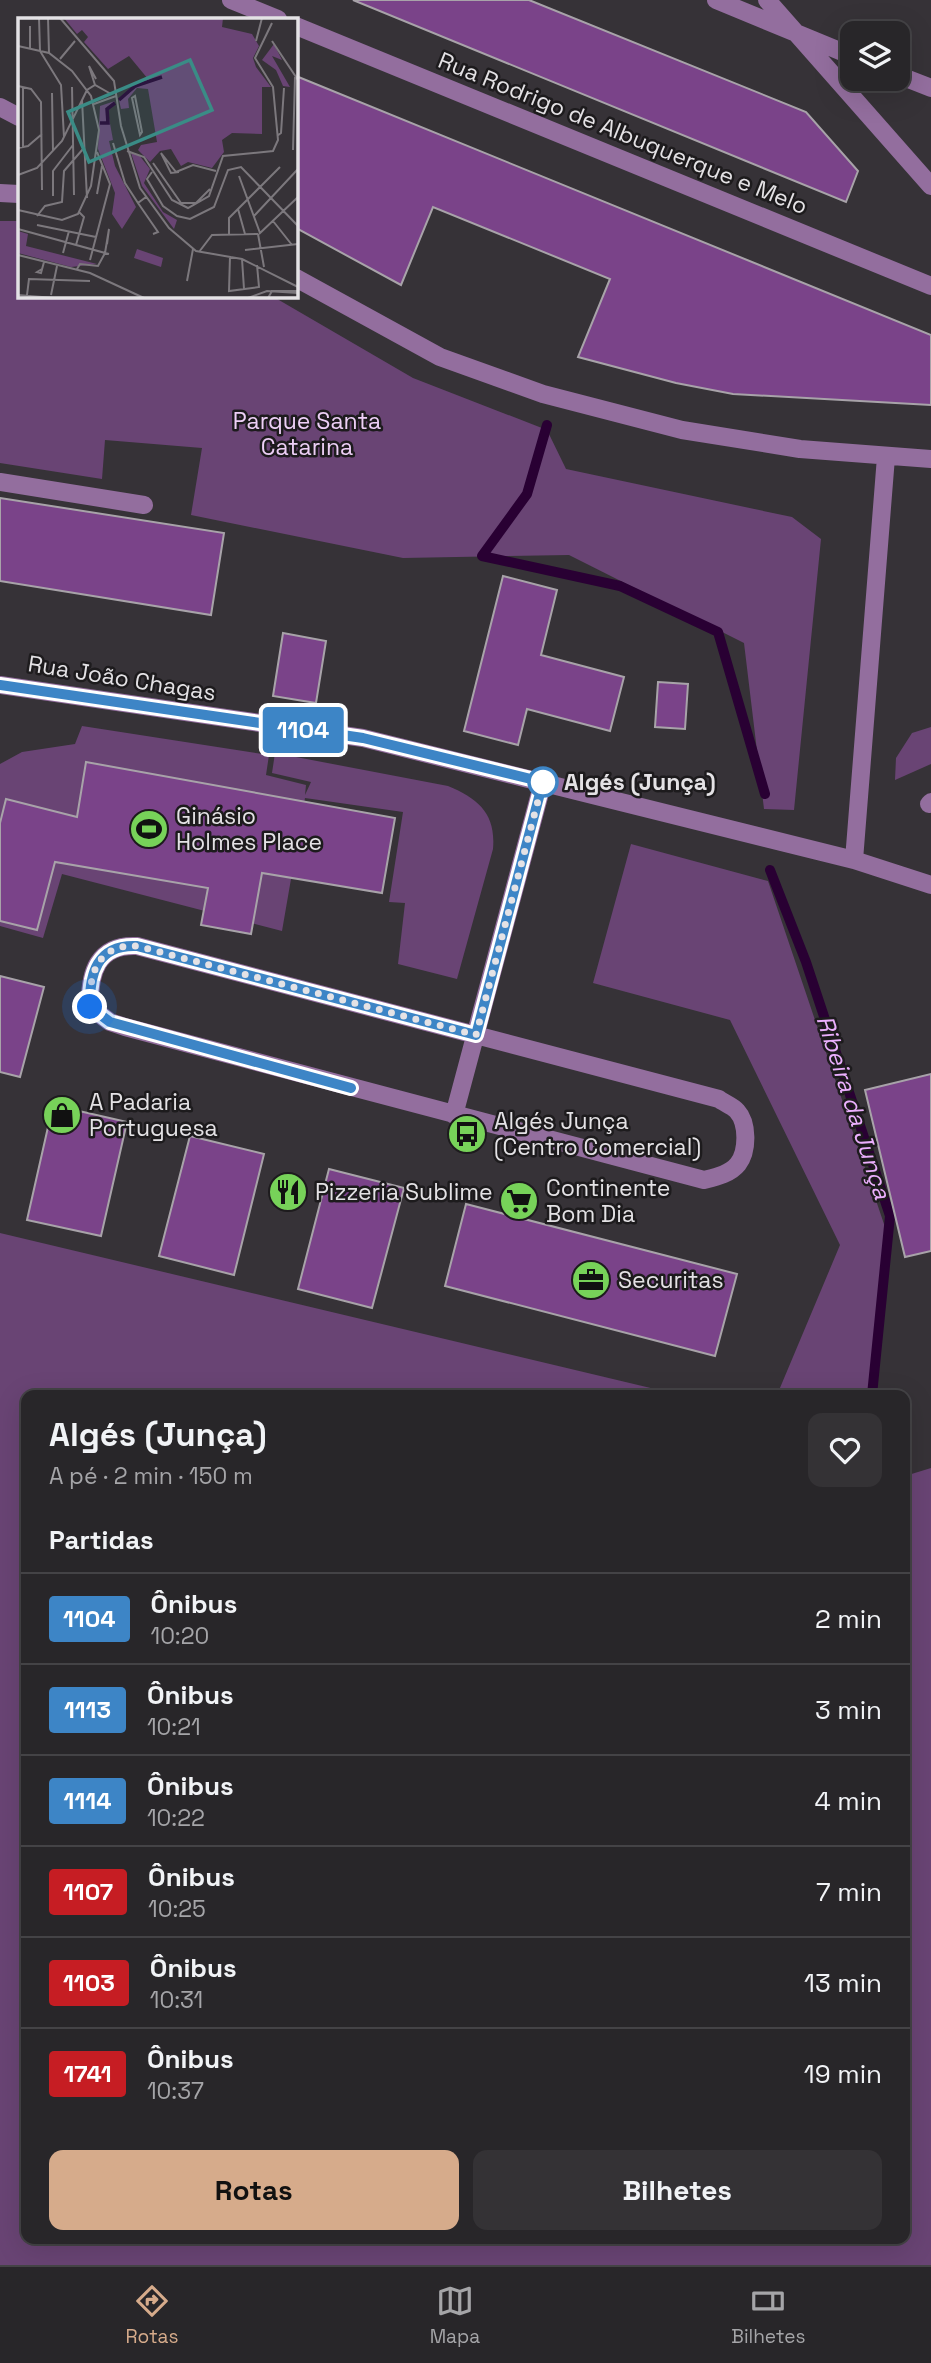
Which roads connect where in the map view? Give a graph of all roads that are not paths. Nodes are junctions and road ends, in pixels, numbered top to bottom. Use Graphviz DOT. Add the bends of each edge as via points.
graph roads {
  1 [pos="716,0"];
  2 [pos="767,0"];
  3 [pos="241,2"];
  4 [pos="276,18"];
  5 [pos="298,27"];
  6 [pos="797,33"];
  7 [pos="840,51"];
  8 [pos="910,80"];
  9 [pos="931,88"];
  10 [pos="0,107"];
  11 [pos="18,116"];
  12 [pos="931,186"];
  13 [pos="0,193"];
  14 [pos="18,194"];
  15 [pos="298,279"];
  16 [pos="931,286"];
  17 [pos="886,457"];
  18 [pos="931,459"];
  19 [pos="0,482"];
  20 [pos="144,505"];
  21 [pos="0,685"];
  22 [pos="543,782"];
  23 [pos="854,860"];
  24 [pos="931,884"];
  25 [pos="476,1035"];
  26 [pos="454,1115"];
  1 -- 6 [label="street"];
  2 -- 6 [label="street"];
  3 -- 4 [label="street"];
  5 -- 16 [label="street, Rua Rodrigo de Albuquerque e Melo"];
  6 -- 7 [label="street"];
  6 -- 12 [label="street"];
  8 -- 9 [label="street"];
  10 -- 11 [label="street"];
  13 -- 14 [label="street"];
  15 -- 17 [label="street" via="440,357 542,394 682,430"];
  17 -- 18 [label="street"];
  17 -- 23 [label="street"];
  19 -- 20 [label="street"];
  21 -- 22 [label="street, Rua João Chagas" via="363,738"];
  22 -- 23 [label="street, Rua João Chagas"];
  22 -- 25 [label="street"];
  23 -- 24 [label="street, Rua João Chagas"];
  25 -- 26 [label="street"];
  25 -- 26 [label="street" via="719,1099 737,1110 746,1143 739,1163 723,1175 704,1180"];
  25 -- 26 [label="street" via="137,946 116,947 91,975 90,1007 110,1022"];
}
